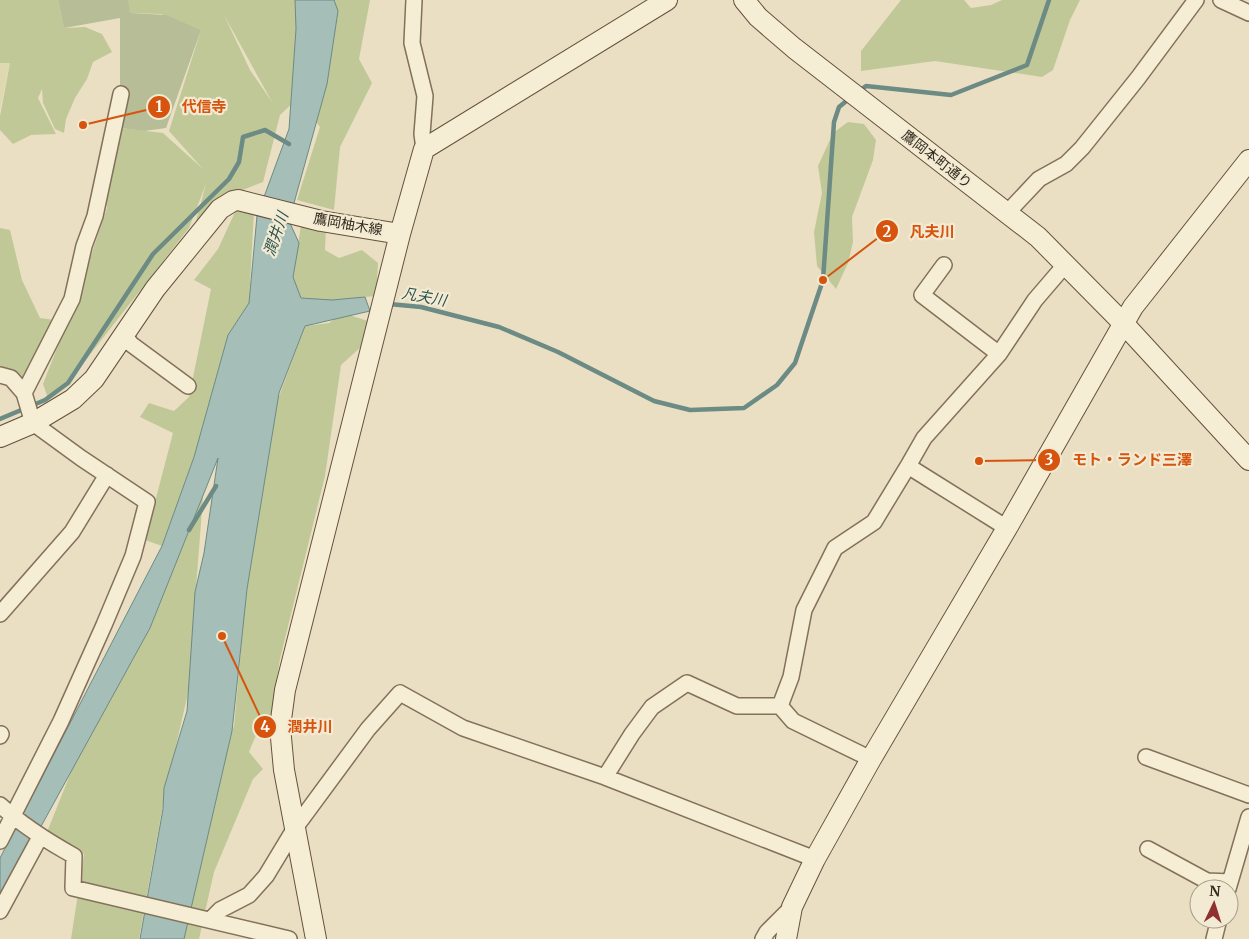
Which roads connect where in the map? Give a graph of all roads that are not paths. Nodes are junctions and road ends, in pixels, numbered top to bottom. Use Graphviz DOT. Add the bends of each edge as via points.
graph roads {
  1 [pos="414,0"];
  2 [pos="667,0"];
  3 [pos="744,0"];
  4 [pos="1196,0"];
  5 [pos="1221,0"];
  6 [pos="1249,13"];
  7 [pos="120,94"];
  8 [pos="424,149"];
  9 [pos="1249,160"];
  10 [pos="1007,213"];
  11 [pos="400,234"];
  12 [pos="944,265"];
  13 [pos="1065,265"];
  14 [pos="1124,324"];
  15 [pos="124,334"];
  16 [pos="999,354"];
  17 [pos="0,376"];
  18 [pos="188,386"];
  19 [pos="24,393"];
  20 [pos="33,423"];
  21 [pos="0,437"];
  22 [pos="1249,460"];
  23 [pos="908,466"];
  24 [pos="107,475"];
  25 [pos="1007,528"];
  26 [pos="0,614"];
  27 [pos="780,706"];
  28 [pos="1146,757"];
  29 [pos="871,759"];
  30 [pos="605,777"];
  31 [pos="1249,795"];
  32 [pos="0,805"];
  33 [pos="13,817"];
  34 [pos="1248,821"];
  35 [pos="295,828"];
  36 [pos="40,837"];
  37 [pos="0,841"];
  38 [pos="1148,849"];
  39 [pos="814,859"];
  40 [pos="1203,879"];
  41 [pos="1231,879"];
  42 [pos="792,907"];
  43 [pos="0,911"];
  44 [pos="210,920"];
  45 [pos="289,939"];
  46 [pos="316,939"];
  47 [pos="763,939"];
  48 [pos="786,939"];
  1 -- 8 [label="street" via="412,43 425,96"];
  2 -- 8 [label="street"];
  3 -- 10 [label="street, 鷹岡本町通り" via="758,17 794,48"];
  4 -- 10 [label="street" via="1082,148 1066,164 1039,179"];
  5 -- 6 [label="street"];
  7 -- 19 [label="street" via="95,216 84,246 72,299"];
  8 -- 11 [label="street, 鷹岡柚木線"];
  9 -- 14 [label="street" via="1133,307"];
  10 -- 13 [label="street, 鷹岡本町通り" via="1038,237"];
  11 -- 15 [label="street, 鷹岡柚木線" via="233,201 220,209 155,289"];
  11 -- 35 [label="street" via="286,690 280,727"];
  12 -- 16 [label="street" via="922,295"];
  13 -- 14 [label="street, 鷹岡本町通り"];
  13 -- 16 [label="street" via="1035,300"];
  14 -- 22 [label="street, 鷹岡本町通り"];
  14 -- 25 [label="street"];
  15 -- 18 [label="street" via="131,344"];
  15 -- 20 [label="street, 鷹岡柚木線" via="94,379 74,400"];
  16 -- 23 [label="street" via="924,438"];
  17 -- 19 [label="street" via="11,378"];
  19 -- 20 [label="street"];
  20 -- 21 [label="street, 鷹岡柚木線"];
  20 -- 24 [label="street"];
  23 -- 25 [label="street"];
  23 -- 27 [label="street" via="874,522 835,548 804,610 791,677"];
  24 -- 26 [label="street" via="72,532"];
  24 -- 33 [label="street" via="147,502 133,556 62,721"];
  25 -- 29 [label="street"];
  27 -- 29 [label="street" via="793,721"];
  27 -- 30 [label="street" via="737,706 687,683 652,707"];
  28 -- 31 [label="street"];
  29 -- 39 [label="street"];
  30 -- 35 [label="street" via="462,728 400,693 368,729"];
  30 -- 39 [label="street"];
  32 -- 33 [label="street"];
  33 -- 36 [label="street"];
  33 -- 37 [label="street"];
  34 -- 41 [label="street"];
  35 -- 44 [label="street" via="266,876 249,895 220,910"];
  35 -- 46 [label="street"];
  36 -- 43 [label="street"];
  36 -- 44 [label="street" via="74,856 73,888"];
  38 -- 40 [label="street"];
  39 -- 42 [label="street"];
  42 -- 47 [label="street"];
  42 -- 48 [label="street"];
  44 -- 45 [label="street"];
}
